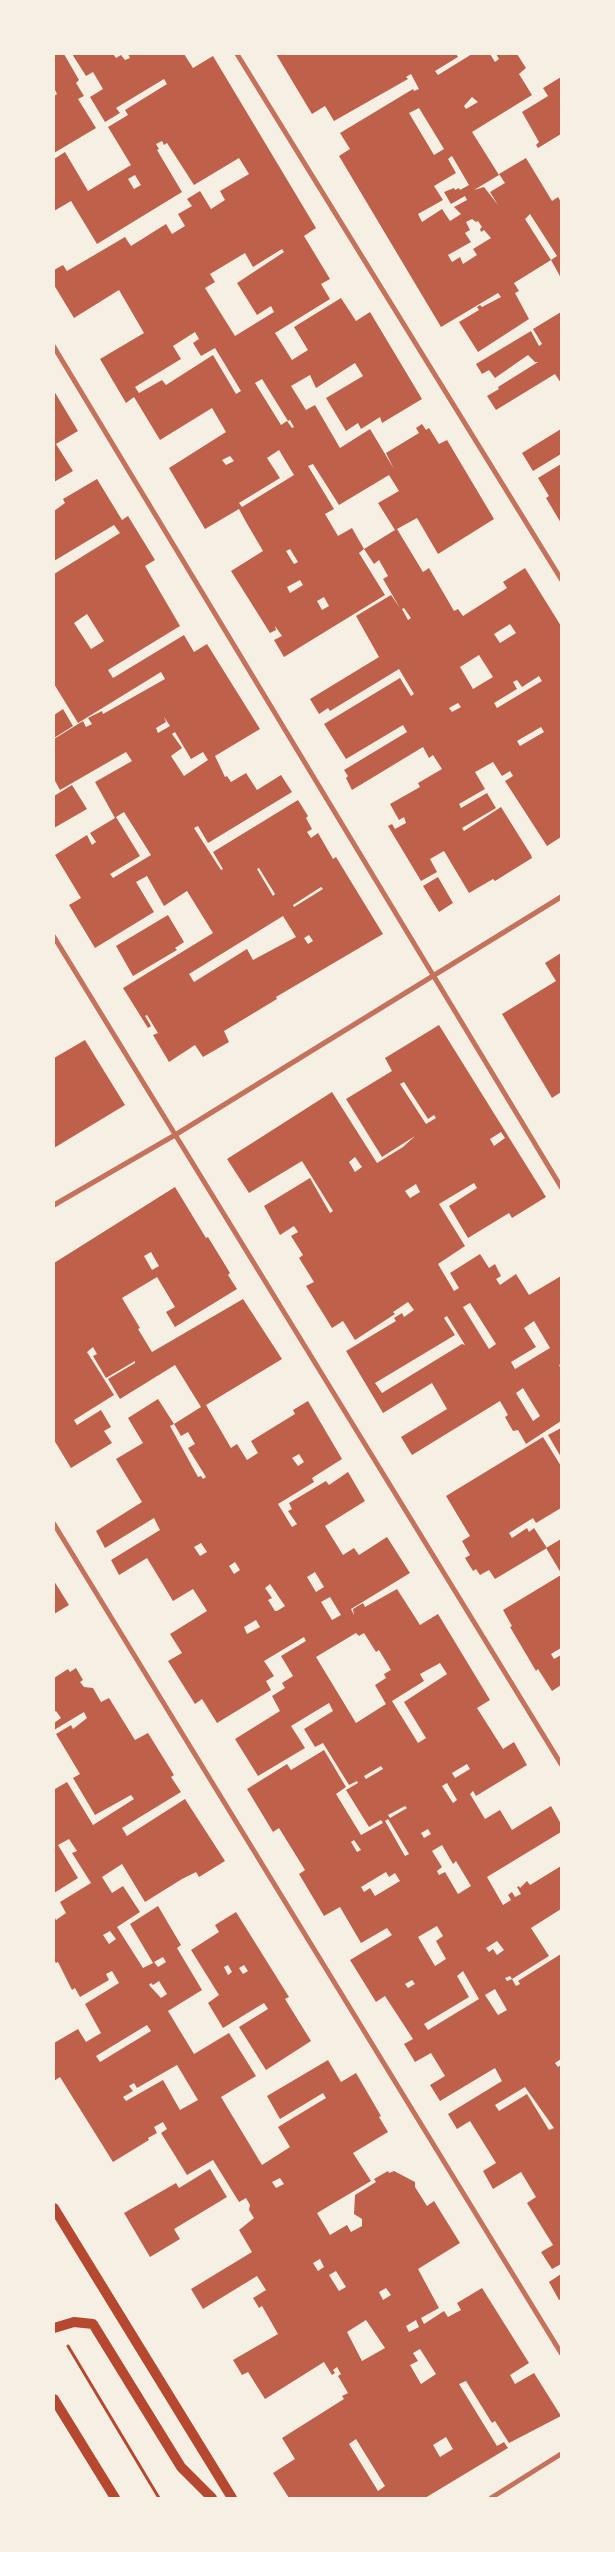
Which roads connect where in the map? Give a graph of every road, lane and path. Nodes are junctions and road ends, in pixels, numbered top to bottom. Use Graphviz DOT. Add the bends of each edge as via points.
graph roads {
  1 [pos="237,54"];
  2 [pos="54,347"];
  3 [pos="561,580"];
  4 [pos="561,897"];
  5 [pos="54,937"];
  6 [pos="433,975"];
  7 [pos="175,1135"];
  8 [pos="561,1187"];
  9 [pos="54,1206"];
  10 [pos="54,1524"];
  11 [pos="561,1764"];
  12 [pos="54,2208"];
  13 [pos="55,2327"];
  14 [pos="561,2353"];
  15 [pos="54,2399"];
  16 [pos="561,2454"];
  17 [pos="115,2498"];
  18 [pos="160,2498"];
  19 [pos="212,2498"];
  20 [pos="232,2498"];
  21 [pos="491,2498"];
  1 -- 3 [label="street"];
  2 -- 6 [label="street"];
  4 -- 6 [label="street"];
  5 -- 7 [label="street"];
  6 -- 7 [label="street"];
  6 -- 8 [label="street"];
  7 -- 9 [label="street"];
  7 -- 11 [label="street"];
  10 -- 14 [label="street"];
  12 -- 20 [label="main road"];
  13 -- 18 [label="path"];
  13 -- 19 [label="main road" via="74,2322 92,2324 181,2467"];
  15 -- 17 [label="main road"];
  16 -- 21 [label="street"];
}
